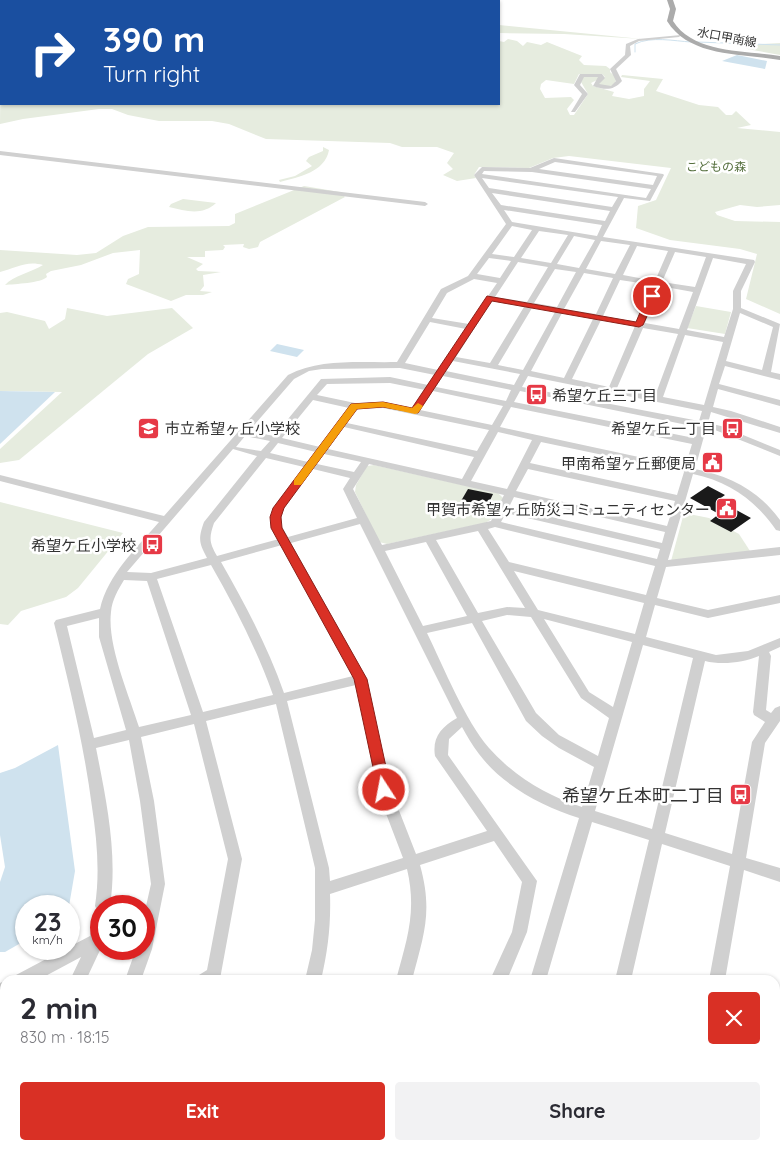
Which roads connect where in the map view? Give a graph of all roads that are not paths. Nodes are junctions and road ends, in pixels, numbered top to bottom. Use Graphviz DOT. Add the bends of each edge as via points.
graph roads {
  1 [pos="670,0"];
  2 [pos="679,36"];
  3 [pos="779,57"];
  4 [pos="573,110"];
  5 [pos="0,153"];
  6 [pos="531,170"];
  7 [pos="565,174"];
  8 [pos="477,175"];
  9 [pos="557,187"];
  10 [pos="654,187"];
  11 [pos="487,190"];
  12 [pos="622,196"];
  13 [pos="548,200"];
  14 [pos="425,204"];
  15 [pos="498,207"];
  16 [pos="615,210"];
  17 [pos="510,224"];
  18 [pos="607,224"];
  19 [pos="537,228"];
  20 [pos="572,234"];
  21 [pos="599,238"];
  22 [pos="634,244"];
  23 [pos="672,250"];
  24 [pos="487,255"];
  25 [pos="710,256"];
  26 [pos="516,260"];
  27 [pos="553,266"];
  28 [pos="581,271"];
  29 [pos="473,276"];
  30 [pos="618,277"];
  31 [pos="501,281"];
  32 [pos="657,284"];
  33 [pos="697,290"];
  34 [pos="490,298"];
  35 [pos="530,305"];
  36 [pos="737,309"];
  37 [pos="559,310"];
  38 [pos="598,317"];
  39 [pos="427,319"];
  40 [pos="639,325"];
  41 [pos="470,327"];
  42 [pos="778,327"];
  43 [pos="682,332"];
  44 [pos="727,340"];
  45 [pos="450,358"];
  46 [pos="720,362"];
  47 [pos="400,365"];
  48 [pos="492,367"];
  49 [pos="440,373"];
  50 [pos="524,373"];
  51 [pos="766,373"];
  52 [pos="780,377"];
  53 [pos="566,381"];
  54 [pos="714,385"];
  55 [pos="430,388"];
  56 [pos="517,388"];
  57 [pos="612,390"];
  58 [pos="312,397"];
  59 [pos="658,399"];
  60 [pos="780,403"];
  61 [pos="508,404"];
  62 [pos="355,406"];
  63 [pos="707,409"];
  64 [pos="415,411"];
  65 [pos="341,424"];
  66 [pos="702,425"];
  67 [pos="494,428"];
  68 [pos="780,430"];
  69 [pos="242,432"];
  70 [pos="538,438"];
  71 [pos="277,440"];
  72 [pos="697,442"];
  73 [pos="238,449"];
  74 [pos="321,450"];
  75 [pos="780,453"];
  76 [pos="264,455"];
  77 [pos="480,455"];
  78 [pos="367,460"];
  79 [pos="310,465"];
  80 [pos="524,465"];
  81 [pos="688,469"];
  82 [pos="356,476"];
  83 [pos="0,478"];
  84 [pos="465,483"];
  85 [pos="510,493"];
  86 [pos="679,499"];
  87 [pos="502,509"];
  88 [pos="166,520"];
  89 [pos="363,520"];
  90 [pos="778,521"];
  91 [pos="495,524"];
  92 [pos="481,528"];
  93 [pos="671,530"];
  94 [pos="429,538"];
  95 [pos="284,540"];
  96 [pos="666,547"];
  97 [pos="379,549"];
  98 [pos="780,551"];
  99 [pos="213,560"];
  100 [pos="504,564"];
  101 [pos="661,564"];
  102 [pos="119,576"];
  103 [pos="151,577"];
  104 [pos="780,599"];
  105 [pos="650,601"];
  106 [pos="105,612"];
  107 [pos="534,613"];
  108 [pos="475,618"];
  109 [pos="419,631"];
  110 [pos="638,639"];
  111 [pos="780,642"];
  112 [pos="761,650"];
  113 [pos="700,656"];
  114 [pos="361,679"];
  115 [pos="281,698"];
  116 [pos="616,716"];
  117 [pos="777,716"];
  118 [pos="199,718"];
  119 [pos="464,720"];
  120 [pos="134,734"];
  121 [pos="90,744"];
  122 [pos="601,764"];
  123 [pos="586,816"];
  124 [pos="496,834"];
  125 [pos="657,837"];
  126 [pos="412,862"];
  127 [pos="737,862"];
  128 [pos="780,875"];
  129 [pos="322,890"];
  130 [pos="105,895"];
  131 [pos="155,898"];
  132 [pos="90,945"];
  133 [pos="90,957"];
  134 [pos="139,960"];
  135 [pos="32,975"];
  136 [pos="81,975"];
  137 [pos="134,975"];
  138 [pos="214,975"];
  139 [pos="314,975"];
  140 [pos="405,975"];
  141 [pos="501,975"];
  142 [pos="539,975"];
  143 [pos="624,975"];
  144 [pos="718,975"];
  1 -- 2 [label="main road, 水口甲南線" via="673,9 670,21"];
  2 -- 3 [label="main road, 水口甲南線" via="690,42 722,49"];
  2 -- 4 [label="street" via="638,40 628,45 628,55 613,69 619,81 613,87 595,85 602,78 600,75 582,75 577,85 585,94"];
  5 -- 14 [label="street"];
  6 -- 7 [label="street"];
  6 -- 8 [label="street" via="482,169"];
  6 -- 10 [label="street" via="554,160 660,175"];
  7 -- 9 [label="street"];
  7 -- 10 [label="street"];
  8 -- 9 [label="street"];
  8 -- 11 [label="street"];
  9 -- 12 [label="street"];
  9 -- 13 [label="street"];
  10 -- 12 [label="street" via="648,200"];
  11 -- 13 [label="street"];
  11 -- 15 [label="street"];
  12 -- 16 [label="street"];
  13 -- 16 [label="street"];
  15 -- 17 [label="street"];
  15 -- 18 [label="street"];
  16 -- 18 [label="street"];
  17 -- 19 [label="street"];
  17 -- 24 [label="street"];
  18 -- 21 [label="street"];
  19 -- 20 [label="street"];
  19 -- 26 [label="street"];
  20 -- 21 [label="street"];
  20 -- 27 [label="street"];
  21 -- 22 [label="street"];
  21 -- 28 [label="street"];
  22 -- 23 [label="street"];
  22 -- 30 [label="street"];
  23 -- 25 [label="street"];
  23 -- 32 [label="street"];
  24 -- 26 [label="street"];
  24 -- 29 [label="street"];
  25 -- 33 [label="street"];
  25 -- 36 [label="street" via="750,262 737,291"];
  26 -- 27 [label="street"];
  26 -- 31 [label="street"];
  27 -- 28 [label="street"];
  27 -- 35 [label="street"];
  28 -- 30 [label="street"];
  28 -- 37 [label="street"];
  29 -- 31 [label="street"];
  29 -- 39 [label="street" via="444,291"];
  30 -- 32 [label="street"];
  30 -- 38 [label="street"];
  31 -- 34 [label="street"];
  32 -- 33 [label="street"];
  32 -- 40 [label="street"];
  33 -- 43 [label="street"];
  34 -- 35 [label="street"];
  34 -- 41 [label="street"];
  35 -- 37 [label="street"];
  35 -- 48 [label="street"];
  36 -- 42 [label="street"];
  36 -- 44 [label="street"];
  37 -- 38 [label="street"];
  37 -- 50 [label="street"];
  38 -- 40 [label="street"];
  38 -- 53 [label="street"];
  39 -- 41 [label="street"];
  39 -- 47 [label="street"];
  40 -- 43 [label="street"];
  40 -- 57 [label="street"];
  41 -- 45 [label="street"];
  42 -- 51 [label="street"];
  43 -- 44 [label="street"];
  43 -- 59 [label="street"];
  44 -- 46 [label="street"];
  45 -- 48 [label="street"];
  45 -- 49 [label="street"];
  46 -- 51 [label="street"];
  46 -- 54 [label="street"];
  47 -- 49 [label="street"];
  47 -- 69 [label="street" via="306,369 287,380"];
  48 -- 50 [label="street"];
  49 -- 55 [label="street"];
  49 -- 56 [label="street"];
  50 -- 53 [label="street"];
  50 -- 56 [label="street"];
  51 -- 52 [label="street"];
  53 -- 57 [label="street"];
  54 -- 60 [label="street"];
  54 -- 63 [label="street"];
  55 -- 58 [label="street" via="390,380 324,381"];
  55 -- 61 [label="street"];
  55 -- 64 [label="street"];
  56 -- 61 [label="street"];
  56 -- 66 [label="street"];
  57 -- 59 [label="street"];
  58 -- 62 [label="street"];
  58 -- 71 [label="street"];
  59 -- 63 [label="street"];
  61 -- 67 [label="street"];
  61 -- 72 [label="street"];
  62 -- 64 [label="street" via="383,405"];
  62 -- 65 [label="street"];
  63 -- 66 [label="street"];
  63 -- 68 [label="street"];
  64 -- 67 [label="street"];
  65 -- 74 [label="street"];
  65 -- 77 [label="street"];
  66 -- 72 [label="street"];
  66 -- 75 [label="street" via="732,432"];
  67 -- 70 [label="street"];
  67 -- 77 [label="street"];
  69 -- 71 [label="street"];
  69 -- 88 [label="street"];
  70 -- 80 [label="street"];
  70 -- 81 [label="street"];
  71 -- 74 [label="street"];
  71 -- 76 [label="street"];
  72 -- 81 [label="street"];
  73 -- 76 [label="street"];
  74 -- 78 [label="street"];
  74 -- 79 [label="street"];
  76 -- 79 [label="street"];
  76 -- 99 [label="street" via="206,528 205,544"];
  77 -- 84 [label="street"];
  78 -- 82 [label="street"];
  78 -- 84 [label="street"];
  79 -- 82 [label="street"];
  79 -- 95 [label="street" via="277,512 275,523"];
  80 -- 85 [label="street"];
  80 -- 86 [label="street"];
  81 -- 86 [label="street"];
  81 -- 90 [label="street" via="719,477 747,491"];
  82 -- 89 [label="street" via="348,489"];
  83 -- 88 [label="street"];
  84 -- 85 [label="street"];
  85 -- 87 [label="street"];
  85 -- 93 [label="street"];
  86 -- 93 [label="street"];
  87 -- 91 [label="street"];
  87 -- 96 [label="street"];
  88 -- 102 [label="street"];
  89 -- 95 [label="street"];
  89 -- 97 [label="street"];
  91 -- 92 [label="street"];
  91 -- 101 [label="street"];
  92 -- 94 [label="street"];
  92 -- 100 [label="street"];
  93 -- 96 [label="street"];
  94 -- 97 [label="street"];
  94 -- 108 [label="street"];
  95 -- 99 [label="street"];
  95 -- 114 [label="street"];
  96 -- 101 [label="street"];
  97 -- 109 [label="street"];
  98 -- 101 [label="street"];
  99 -- 103 [label="street"];
  99 -- 115 [label="street" via="240,606"];
  100 -- 105 [label="street"];
  100 -- 107 [label="street"];
  101 -- 105 [label="street"];
  102 -- 103 [label="street"];
  102 -- 106 [label="street"];
  103 -- 118 [label="street"];
  104 -- 105 [label="street" via="708,614"];
  105 -- 110 [label="street"];
  106 -- 120 [label="street" via="105,637"];
  106 -- 121 [label="street" via="60,624"];
  107 -- 108 [label="street" via="513,610"];
  107 -- 110 [label="street"];
  107 -- 116 [label="street" via="585,695"];
  108 -- 109 [label="street"];
  108 -- 122 [label="street" via="532,717 543,730 560,744"];
  109 -- 119 [label="street"];
  110 -- 113 [label="street"];
  110 -- 116 [label="street"];
  111 -- 112 [label="street"];
  112 -- 113 [label="street" via="729,659"];
  112 -- 117 [label="street" via="765,656 759,712"];
  113 -- 125 [label="street"];
  114 -- 115 [label="street"];
  114 -- 126 [label="street" via="384,790"];
  115 -- 118 [label="street"];
  115 -- 129 [label="street" via="322,868"];
  116 -- 122 [label="street"];
  117 -- 127 [label="street" via="759,742"];
  118 -- 120 [label="street"];
  118 -- 138 [label="street" via="235,860"];
  119 -- 123 [label="street" via="484,751 511,777 556,804"];
  119 -- 124 [label="street" via="446,732 440,750 445,763"];
  120 -- 121 [label="street"];
  120 -- 131 [label="street" via="158,884"];
  121 -- 130 [label="street" via="106,863"];
  122 -- 123 [label="street"];
  123 -- 125 [label="street"];
  123 -- 142 [label="street"];
  124 -- 126 [label="street"];
  124 -- 141 [label="street" via="530,881 524,921 513,954"];
  125 -- 127 [label="street"];
  125 -- 143 [label="street"];
  126 -- 129 [label="street"];
  126 -- 140 [label="street" via="420,909"];
  127 -- 128 [label="street"];
  127 -- 144 [label="street"];
  129 -- 139 [label="street" via="323,920"];
  132 -- 135 [label="street"];
  133 -- 136 [label="street"];
  134 -- 137 [label="street"];
}
